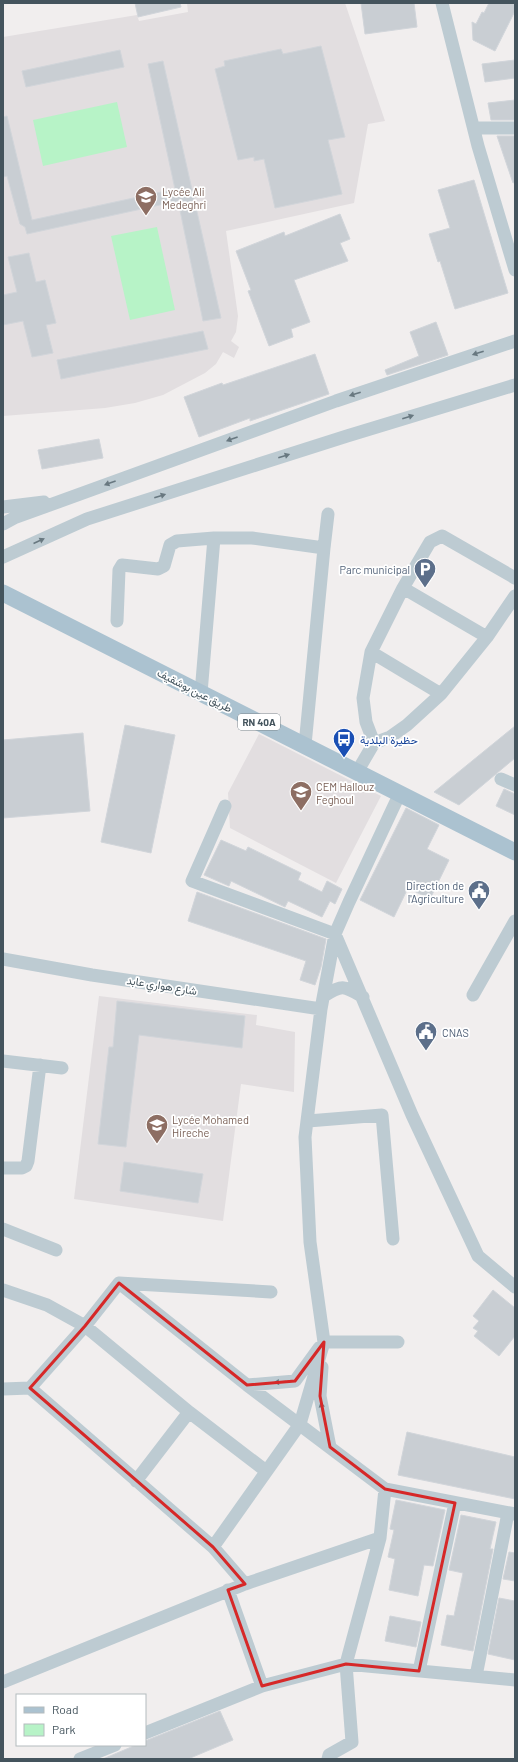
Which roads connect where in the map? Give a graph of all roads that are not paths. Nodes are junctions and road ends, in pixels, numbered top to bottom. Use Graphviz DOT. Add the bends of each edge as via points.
graph roads {
  1 [pos="442,3"];
  2 [pos="474,128"];
  3 [pos="515,128"];
  4 [pos="509,228"];
  5 [pos="515,270"];
  6 [pos="515,341"];
  7 [pos="515,385"];
  8 [pos="71,498"];
  9 [pos="3,508"];
  10 [pos="328,514"];
  11 [pos="3,524"];
  12 [pos="214,538"];
  13 [pos="324,548"];
  14 [pos="3,557"];
  15 [pos="515,578"];
  16 [pos="403,588"];
  17 [pos="3,593"];
  18 [pos="515,596"];
  19 [pos="117,621"];
  20 [pos="487,637"];
  21 [pos="371,652"];
  22 [pos="201,693"];
  23 [pos="441,694"];
  24 [pos="374,743"];
  25 [pos="305,745"];
  26 [pos="357,772"];
  27 [pos="501,779"];
  28 [pos="515,785"];
  29 [pos="400,793"];
  30 [pos="225,806"];
  31 [pos="515,852"];
  32 [pos="515,921"];
  33 [pos="336,934"];
  34 [pos="3,959"];
  35 [pos="473,995"];
  36 [pos="324,996"];
  37 [pos="363,998"];
  38 [pos="321,1010"];
  39 [pos="3,1061"];
  40 [pos="40,1065"];
  41 [pos="62,1068"];
  42 [pos="308,1121"];
  43 [pos="3,1168"];
  44 [pos="3,1229"];
  45 [pos="393,1239"];
  46 [pos="56,1250"];
  47 [pos="119,1283"];
  48 [pos="515,1287"];
  49 [pos="3,1290"];
  50 [pos="271,1292"];
  51 [pos="85,1326"];
  52 [pos="324,1342"];
  53 [pos="398,1342"];
  54 [pos="247,1385"];
  55 [pos="30,1388"];
  56 [pos="3,1389"];
  57 [pos="189,1412"];
  58 [pos="300,1424"];
  59 [pos="330,1447"];
  60 [pos="266,1471"];
  61 [pos="136,1481"];
  62 [pos="386,1489"];
  63 [pos="455,1503"];
  64 [pos="512,1513"];
  65 [pos="380,1538"];
  66 [pos="213,1547"];
  67 [pos="244,1584"];
  68 [pos="228,1590"];
  69 [pos="346,1664"];
  70 [pos="419,1671"];
  71 [pos="476,1676"];
  72 [pos="515,1680"];
  73 [pos="3,1682"];
  74 [pos="262,1686"];
  75 [pos="146,1733"];
  76 [pos="112,1746"];
  77 [pos="325,1758"];
  78 [pos="80,1759"];
  1 -- 2 [label="street"];
  2 -- 3 [label="street"];
  2 -- 4 [label="street"];
  4 -- 5 [label="street"];
  6 -- 8 [label="street, one-way" via="336,401"];
  14 -- 7 [label="street, one-way" via="87,519"];
  8 -- 9 [label="street"];
  8 -- 11 [label="street"];
  10 -- 13 [label="street"];
  12 -- 13 [label="street" via="252,538"];
  12 -- 19 [label="street" via="177,541 170,545 164,566 158,569 122,565 119,570"];
  12 -- 22 [label="street"];
  13 -- 25 [label="street"];
  15 -- 16 [label="street" via="442,536 430,542"];
  16 -- 20 [label="street"];
  16 -- 21 [label="street"];
  17 -- 22 [label="main road, طريق عين بوشقيف / RN 40A"];
  18 -- 20 [label="street"];
  20 -- 23 [label="street"];
  21 -- 23 [label="street"];
  21 -- 24 [label="street" via="363,698 366,722"];
  22 -- 25 [label="main road, طريق عين بوشقيف / RN 40A"];
  23 -- 24 [label="street" via="407,725 390,737"];
  24 -- 26 [label="street"];
  25 -- 26 [label="main road, طريق عين بوشقيف / RN 40A"];
  26 -- 29 [label="main road, طريق عين بوشقيف / RN 40A"];
  27 -- 28 [label="street"];
  29 -- 31 [label="main road, طريق عين بوشقيف / RN 40A"];
  29 -- 33 [label="street"];
  30 -- 33 [label="street" via="192,880"];
  32 -- 35 [label="street"];
  33 -- 36 [label="street"];
  33 -- 37 [label="street"];
  34 -- 38 [label="street, شارع هواري عابد"];
  36 -- 37 [label="street" via="338,988 348,988"];
  36 -- 38 [label="street"];
  37 -- 48 [label="street" via="412,1115 478,1256"];
  38 -- 42 [label="street"];
  39 -- 40 [label="street"];
  40 -- 41 [label="street"];
  40 -- 43 [label="street" via="28,1161 22,1168"];
  42 -- 45 [label="street" via="382,1115"];
  42 -- 52 [label="street" via="306,1137 310,1242"];
  44 -- 46 [label="street"];
  47 -- 50 [label="street"];
  47 -- 51 [label="street"];
  47 -- 54 [label="street"];
  49 -- 51 [label="street" via="47,1305"];
  51 -- 55 [label="street"];
  51 -- 57 [label="street"];
  52 -- 53 [label="street"];
  52 -- 54 [label="street, one-way" via="295,1381"];
  52 -- 58 [label="street"];
  59 -- 52 [label="street, one-way" via="320,1396"];
  54 -- 58 [label="street"];
  55 -- 56 [label="street"];
  55 -- 61 [label="street"];
  57 -- 60 [label="street"];
  57 -- 61 [label="street"];
  58 -- 59 [label="street"];
  58 -- 60 [label="street"];
  59 -- 62 [label="street"];
  60 -- 66 [label="street"];
  61 -- 66 [label="street"];
  62 -- 63 [label="street"];
  62 -- 65 [label="street"];
  63 -- 64 [label="street"];
  63 -- 70 [label="street"];
  64 -- 71 [label="street"];
  65 -- 67 [label="street"];
  65 -- 69 [label="street"];
  66 -- 67 [label="street"];
  67 -- 68 [label="street"];
  68 -- 73 [label="street"];
  68 -- 74 [label="street"];
  69 -- 70 [label="street"];
  69 -- 74 [label="street"];
  69 -- 77 [label="street" via="352,1742"];
  70 -- 71 [label="street"];
  71 -- 72 [label="street"];
  74 -- 75 [label="street"];
  76 -- 78 [label="street"];
}
